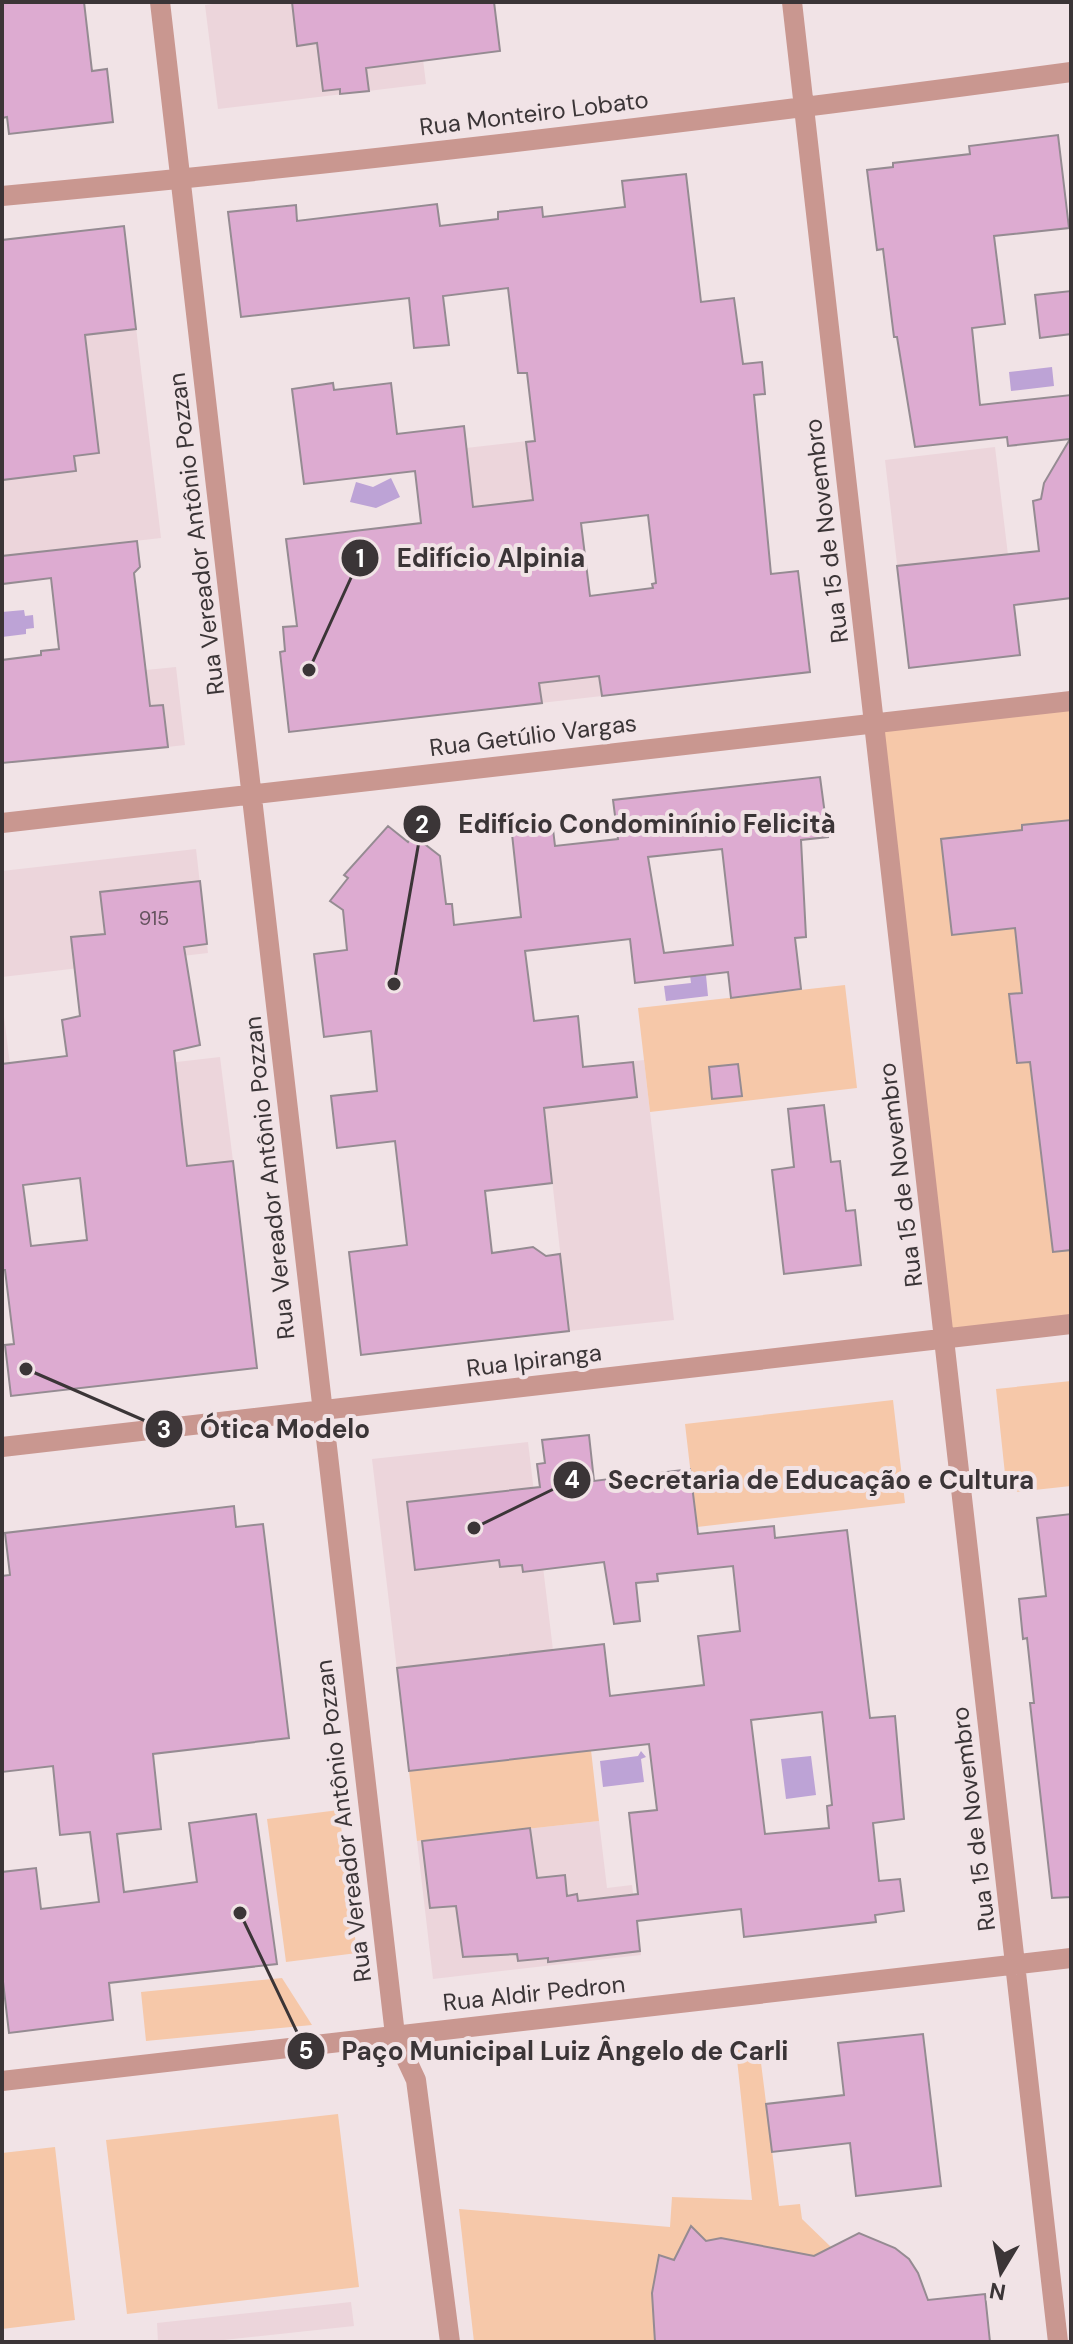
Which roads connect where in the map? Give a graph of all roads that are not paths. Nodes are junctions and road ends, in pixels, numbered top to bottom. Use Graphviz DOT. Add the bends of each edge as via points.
graph roads {
  1 [pos="160,2"];
  2 [pos="792,2"];
  3 [pos="1071,72"];
  4 [pos="804,108"];
  5 [pos="181,180"];
  6 [pos="2,196"];
  7 [pos="1071,701"];
  8 [pos="874,723"];
  9 [pos="252,794"];
  10 [pos="2,823"];
  11 [pos="1071,1324"];
  12 [pos="945,1339"];
  13 [pos="322,1410"];
  14 [pos="2,1447"];
  15 [pos="1071,1958"];
  16 [pos="1016,1964"];
  17 [pos="395,2035"];
  18 [pos="2,2081"];
  19 [pos="450,2342"];
  20 [pos="1058,2342"];
  1 -- 5 [label="street, Rua Vereador Antônio Pozzan"];
  2 -- 4 [label="street, Rua 15 de Novembro"];
  3 -- 4 [label="street, Rua Monteiro Lobato"];
  4 -- 5 [label="street, Rua Monteiro Lobato"];
  4 -- 8 [label="street, Rua 15 de Novembro"];
  5 -- 6 [label="street, Rua Monteiro Lobato"];
  5 -- 9 [label="street, Rua Vereador Antônio Pozzan"];
  7 -- 8 [label="street, Rua Getúlio Vargas"];
  8 -- 9 [label="street, Rua Getúlio Vargas"];
  8 -- 12 [label="street, Rua 15 de Novembro"];
  9 -- 10 [label="street, Rua Getúlio Vargas"];
  9 -- 13 [label="street, Rua Vereador Antônio Pozzan"];
  11 -- 12 [label="street, Rua Ipiranga"];
  12 -- 13 [label="street, Rua Ipiranga"];
  12 -- 16 [label="street, Rua 15 de Novembro"];
  13 -- 14 [label="street, Rua Ipiranga"];
  13 -- 17 [label="street, Rua Vereador Antônio Pozzan"];
  15 -- 16 [label="street, Rua Aldir Pedron"];
  16 -- 17 [label="street, Rua Aldir Pedron"];
  16 -- 20 [label="street, Rua 15 de Novembro"];
  17 -- 18 [label="street, Rua Aldir Pedron"];
  17 -- 19 [label="street, Rua Vereador Antônio Pozzan" via="416,2080"];
}
